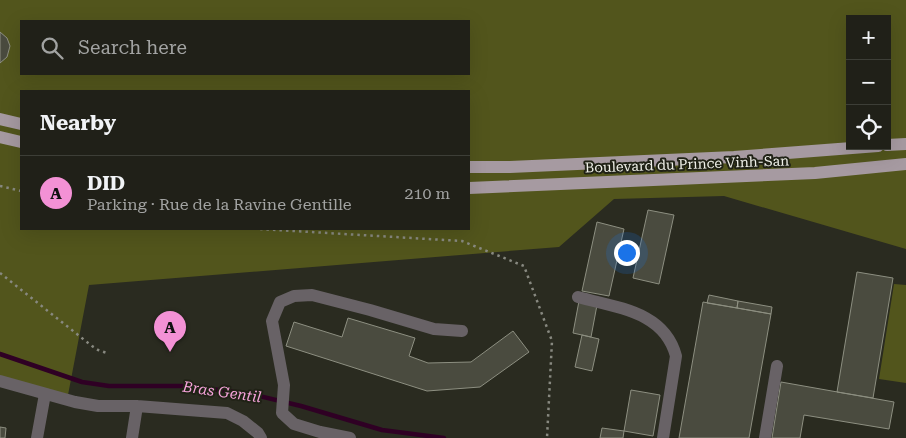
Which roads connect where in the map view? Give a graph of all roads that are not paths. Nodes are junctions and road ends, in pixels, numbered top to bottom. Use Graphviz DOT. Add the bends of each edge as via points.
graph roads {
  1 [pos="0,118"];
  2 [pos="20,124"];
  3 [pos="0,137"];
  4 [pos="20,142"];
  5 [pos="906,144"];
  6 [pos="891,146"];
  7 [pos="846,148"];
  8 [pos="906,164"];
  9 [pos="470,167"];
  10 [pos="470,188"];
  11 [pos="578,297"];
  12 [pos="462,330"];
  13 [pos="777,366"];
  14 [pos="0,381"];
  15 [pos="45,394"];
  16 [pos="137,406"];
  17 [pos="260,436"];
  18 [pos="37,438"];
  19 [pos="132,438"];
  20 [pos="350,438"];
  21 [pos="663,438"];
  22 [pos="765,438"];
  1 -- 2 [label="main road"];
  3 -- 4 [label="main road"];
  5 -- 6 [label="main road"];
  7 -- 9 [label="main road, Boulevard du Prince Vinh-San" via="744,156"];
  8 -- 10 [label="main road, Boulevard du Prince Vinh-San" via="815,173"];
  11 -- 21 [label="street" via="652,320 674,346 676,356"];
  12 -- 20 [label="street" via="434,329 312,295 294,296 280,302 272,321 284,385 282,412 294,424"];
  13 -- 22 [label="street"];
  14 -- 15 [label="street"];
  15 -- 16 [label="street" via="98,406"];
  15 -- 18 [label="street"];
  16 -- 17 [label="street" via="227,413 243,421"];
  16 -- 19 [label="street"];
}
